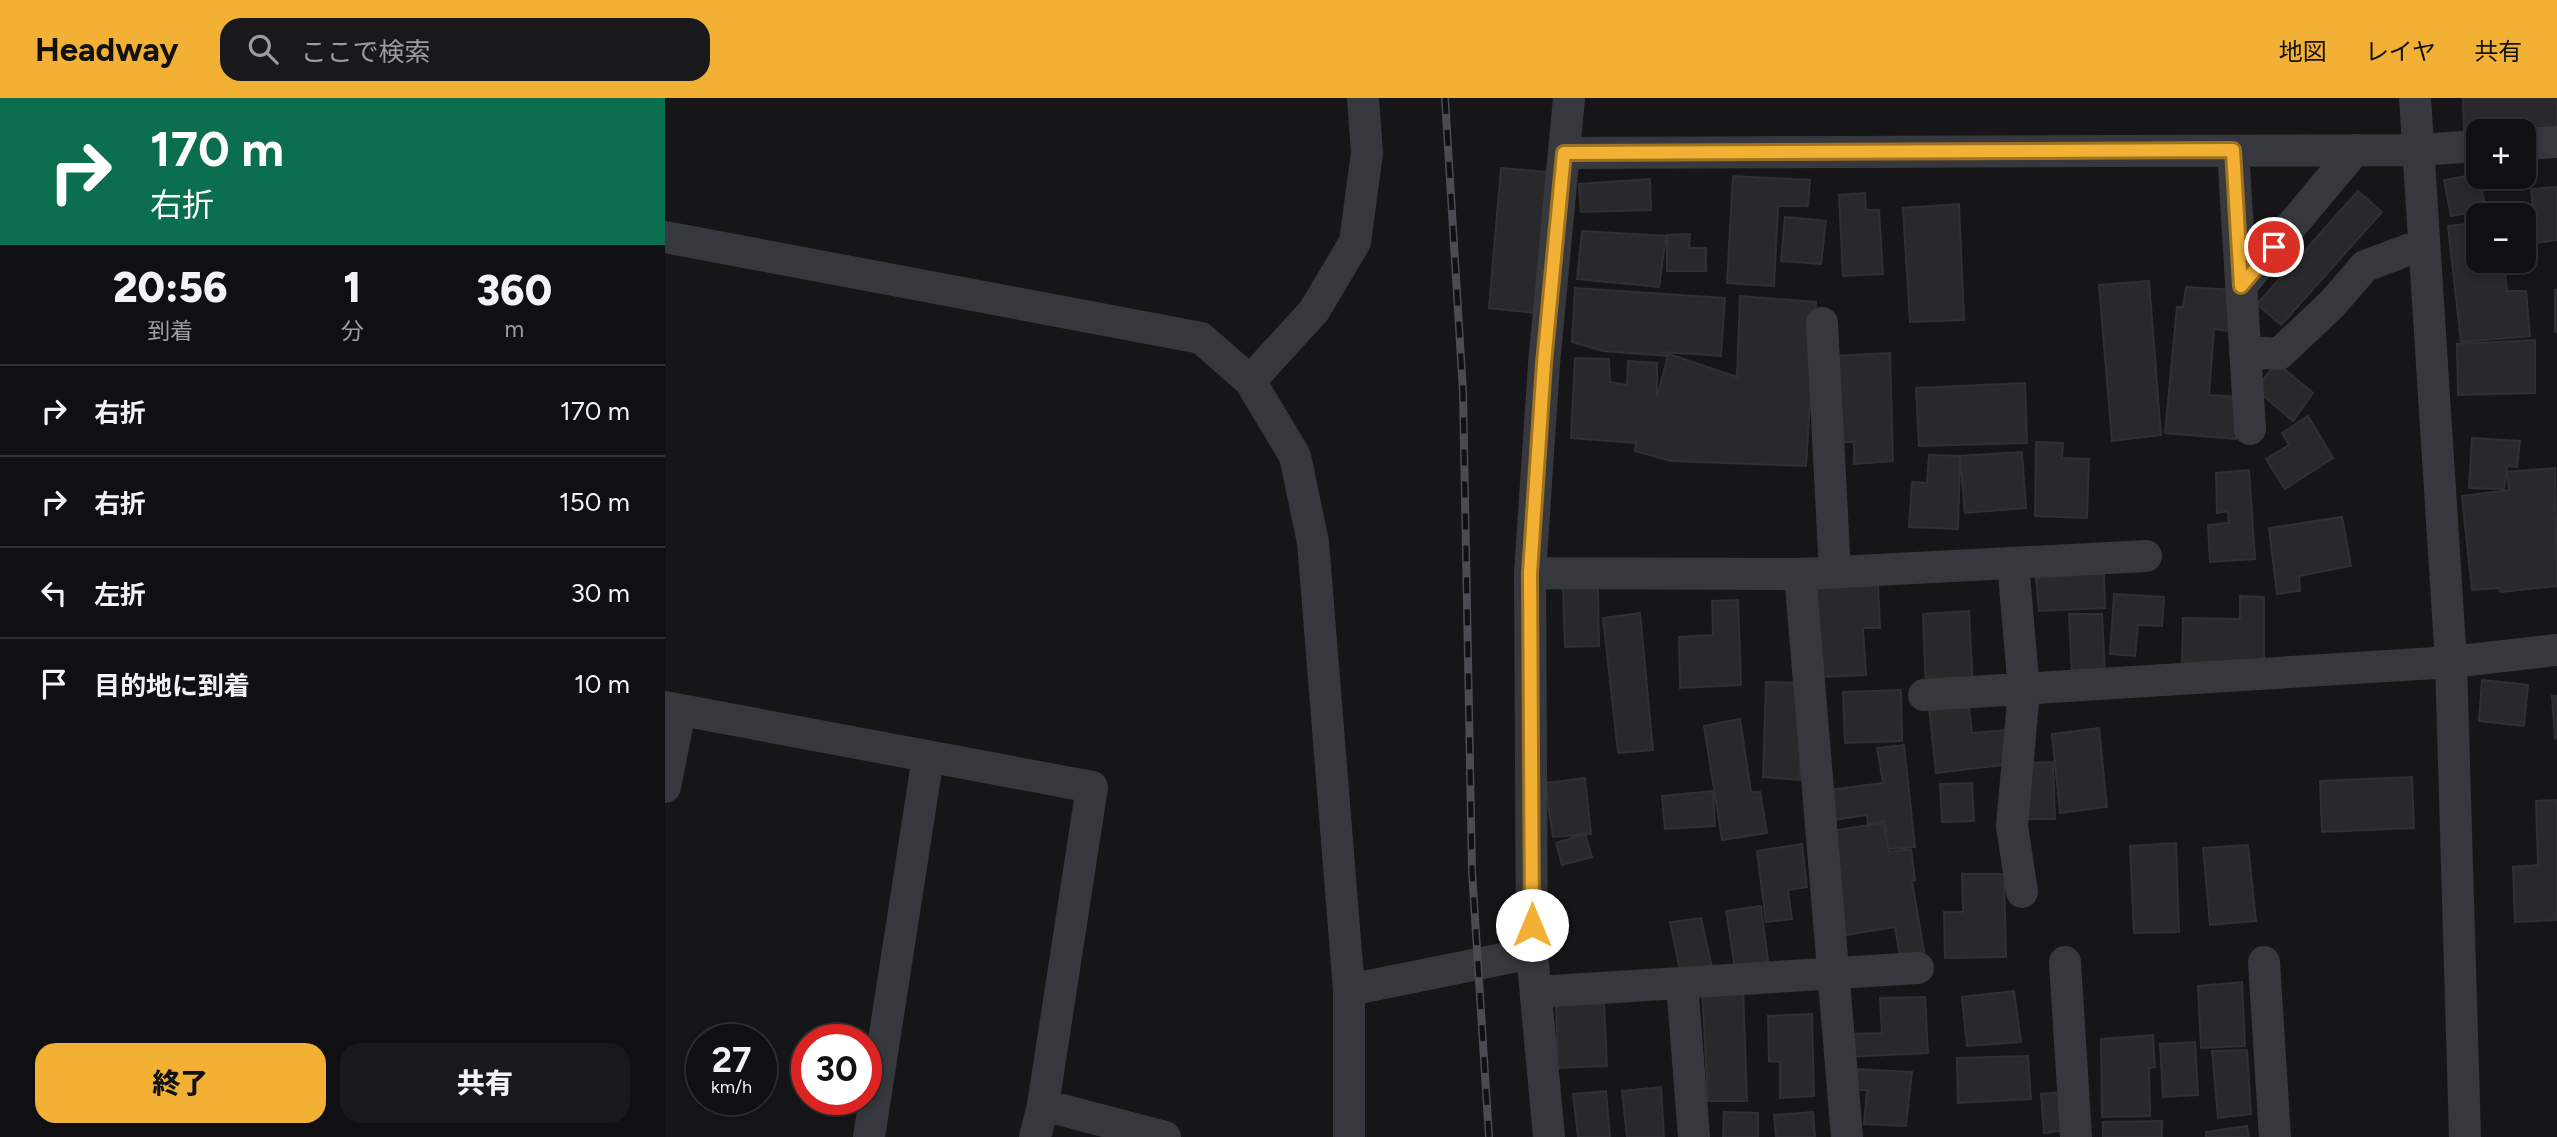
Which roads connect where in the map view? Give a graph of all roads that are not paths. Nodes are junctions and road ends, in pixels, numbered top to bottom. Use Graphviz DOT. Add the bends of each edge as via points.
graph roads {
  1 [pos="1363,98"];
  2 [pos="1569,98"];
  3 [pos="2415,98"];
  4 [pos="2557,142"];
  5 [pos="2536,143"];
  6 [pos="2466,147"];
  7 [pos="2233,150"];
  8 [pos="2355,150"];
  9 [pos="2418,150"];
  10 [pos="1564,153"];
  11 [pos="665,237"];
  12 [pos="2424,244"];
  13 [pos="2241,286"];
  14 [pos="1822,323"];
  15 [pos="2245,352"];
  16 [pos="1250,381"];
  17 [pos="2250,429"];
  18 [pos="2146,556"];
  19 [pos="2013,563"];
  20 [pos="1836,572"];
  21 [pos="1530,573"];
  22 [pos="1800,574"];
  23 [pos="2557,650"];
  24 [pos="2451,662"];
  25 [pos="2024,690"];
  26 [pos="1924,695"];
  27 [pos="672,709"];
  28 [pos="928,757"];
  29 [pos="665,787"];
  30 [pos="2022,892"];
  31 [pos="1532,953"];
  32 [pos="2065,962"];
  33 [pos="2264,962"];
  34 [pos="1918,968"];
  35 [pos="1833,971"];
  36 [pos="1682,982"];
  37 [pos="1349,990"];
  38 [pos="1536,992"];
  39 [pos="1043,1105"];
  40 [pos="869,1137"];
  41 [pos="1035,1137"];
  42 [pos="1165,1137"];
  43 [pos="1349,1137"];
  44 [pos="1549,1137"];
  45 [pos="1694,1137"];
  46 [pos="1847,1137"];
  47 [pos="2076,1137"];
  48 [pos="2275,1137"];
  49 [pos="2465,1137"];
  1 -- 16 [label="street" via="1367,153 1355,242 1314,311"];
  2 -- 10 [label="street"];
  3 -- 9 [label="street"];
  4 -- 5 [label="street"];
  6 -- 9 [label="street"];
  7 -- 8 [label="street"];
  7 -- 10 [label="street"];
  7 -- 13 [label="street"];
  8 -- 9 [label="street"];
  8 -- 13 [label="street"];
  9 -- 12 [label="street"];
  10 -- 21 [label="street"];
  11 -- 16 [label="street" via="1201,338"];
  12 -- 15 [label="street" via="2365,266 2279,354"];
  12 -- 24 [label="street"];
  13 -- 15 [label="street"];
  14 -- 20 [label="street"];
  15 -- 17 [label="street"];
  16 -- 37 [label="street" via="1295,456 1313,542"];
  18 -- 19 [label="street"];
  19 -- 20 [label="street"];
  19 -- 25 [label="street"];
  20 -- 22 [label="street"];
  21 -- 22 [label="street"];
  21 -- 31 [label="street"];
  22 -- 35 [label="street"];
  23 -- 24 [label="street"];
  24 -- 25 [label="street"];
  24 -- 49 [label="street"];
  25 -- 26 [label="street"];
  25 -- 30 [label="street" via="2012,826"];
  27 -- 28 [label="street"];
  27 -- 29 [label="street"];
  28 -- 39 [label="street" via="1092,788"];
  28 -- 40 [label="street"];
  31 -- 37 [label="street"];
  31 -- 38 [label="street"];
  32 -- 47 [label="street"];
  33 -- 48 [label="street"];
  34 -- 35 [label="street"];
  35 -- 36 [label="street"];
  35 -- 46 [label="street"];
  36 -- 38 [label="street"];
  36 -- 45 [label="street"];
  37 -- 43 [label="street"];
  38 -- 44 [label="street"];
  39 -- 41 [label="street"];
  39 -- 42 [label="street"];
}
